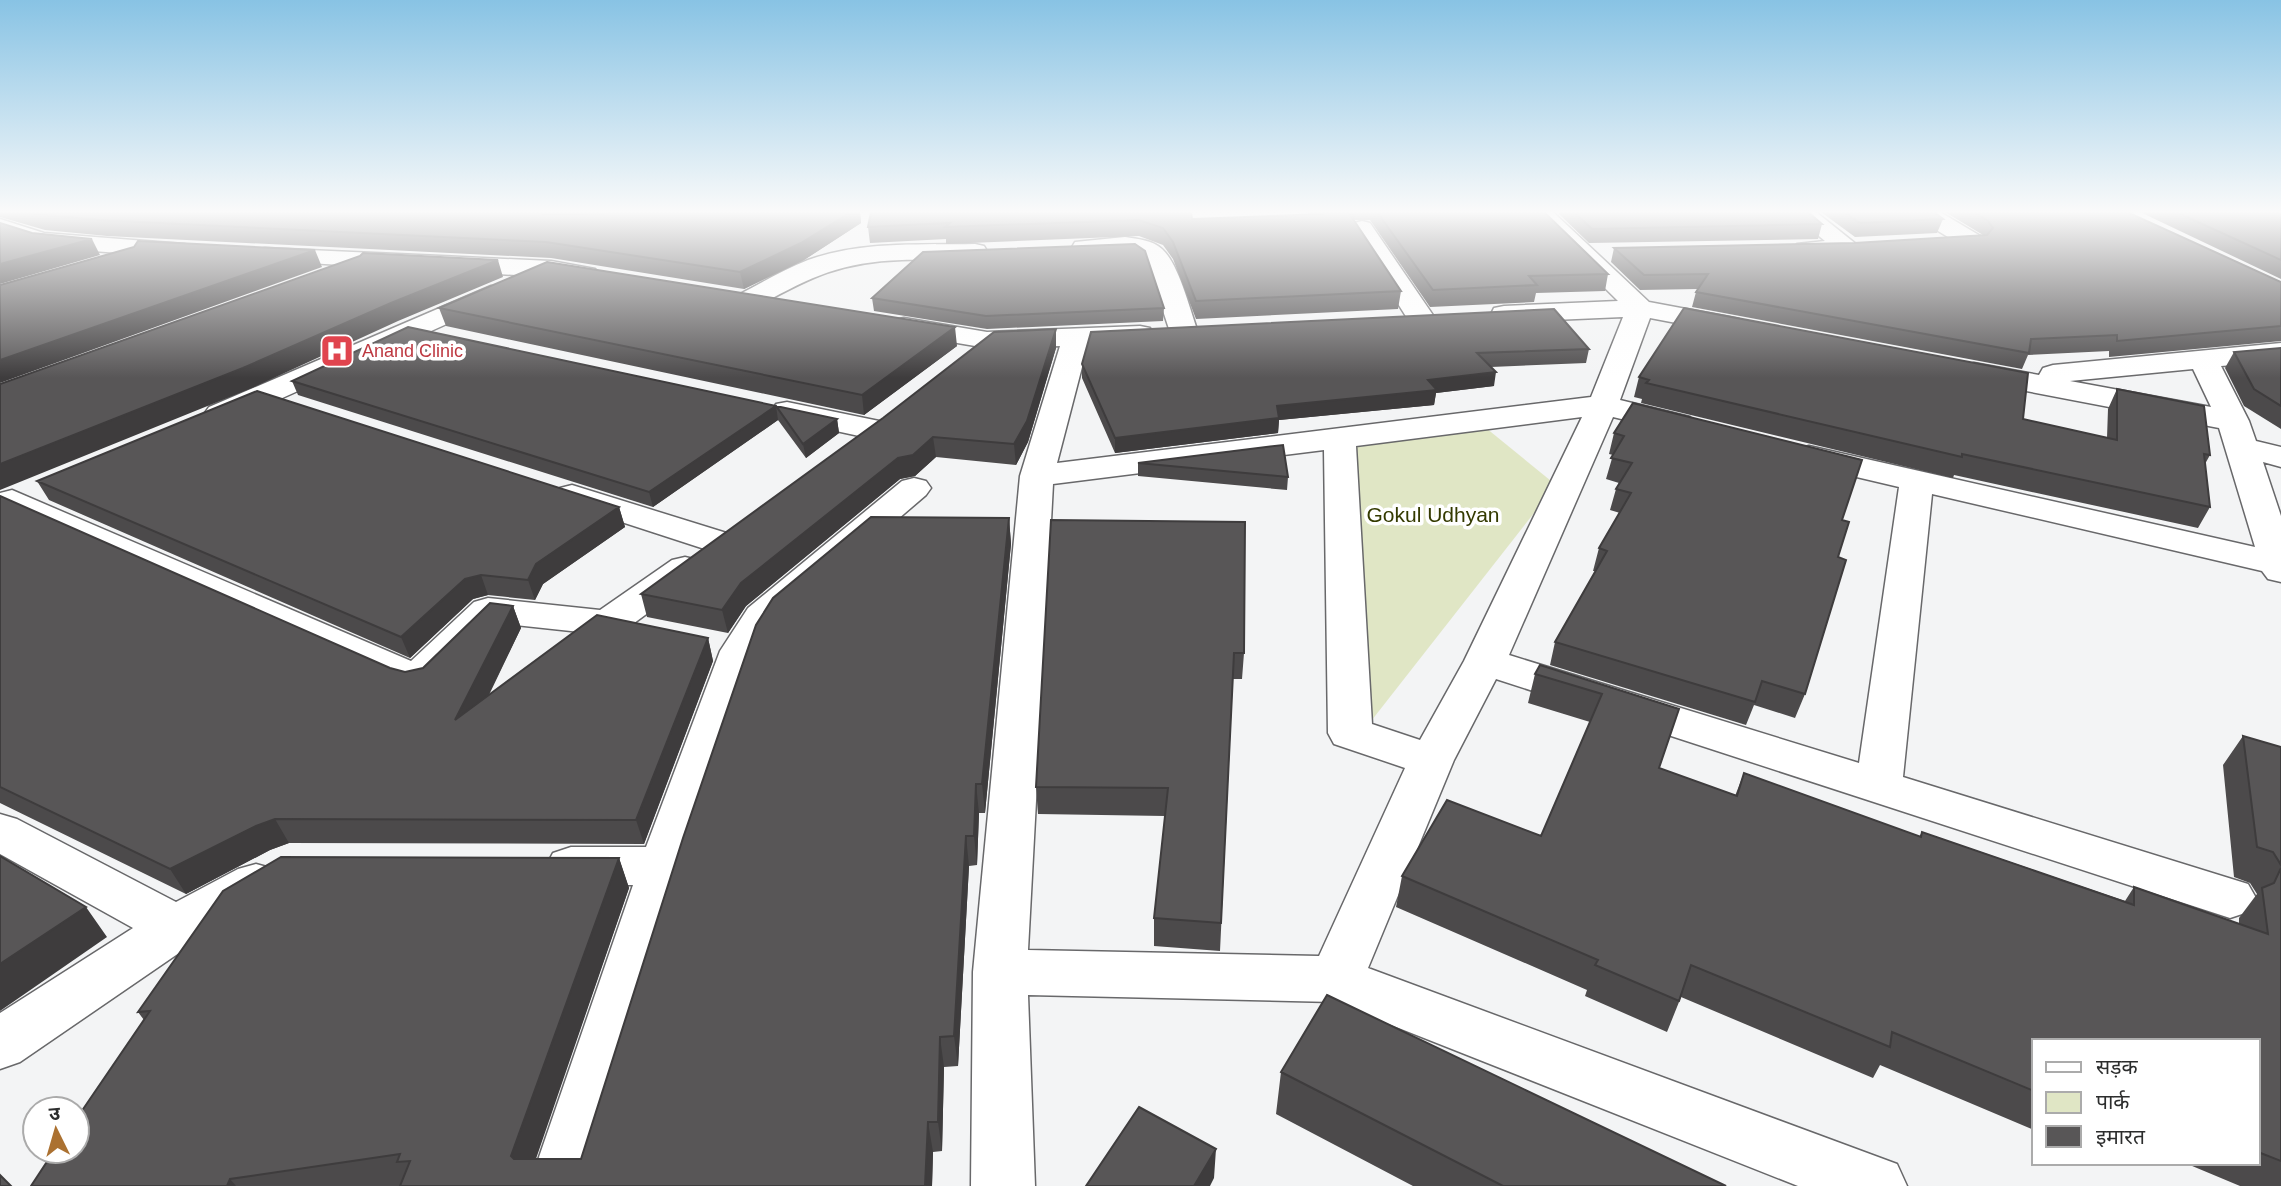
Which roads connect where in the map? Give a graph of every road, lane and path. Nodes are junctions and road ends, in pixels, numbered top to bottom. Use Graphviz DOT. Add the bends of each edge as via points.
graph roads {
  1 [pos="353,267"];
  2 [pos="522,267"];
  3 [pos="813,267"];
  4 [pos="1162,267"];
  5 [pos="1400,267"];
  6 [pos="1596,267"];
  7 [pos="551,269"];
  8 [pos="617,279"];
  9 [pos="311,283"];
  10 [pos="789,307"];
  11 [pos="1640,308"];
  12 [pos="1449,317"];
  13 [pos="1393,320"];
  14 [pos="881,322"];
  15 [pos="409,329"];
  16 [pos="1750,329"];
  17 [pos="1212,330"];
  18 [pos="1184,332"];
  19 [pos="1076,338"];
  20 [pos="987,340"];
  21 [pos="463,341"];
  22 [pos="2281,352"];
  23 [pos="2203,359"];
  24 [pos="956,365"];
  25 [pos="1955,368"];
  26 [pos="2010,378"];
  27 [pos="264,396"];
  28 [pos="763,405"];
  29 [pos="1603,405"];
  30 [pos="303,408"];
  31 [pos="189,427"];
  32 [pos="1707,431"];
  33 [pos="2238,435"];
  34 [pos="1340,440"];
  35 [pos="1785,450"];
  36 [pos="840,453"];
  37 [pos="2281,457"];
  38 [pos="1037,476"];
  39 [pos="1916,483"];
  40 [pos="50,484"];
  41 [pos="538,484"];
  42 [pos="914,488"];
  43 [pos="6,502"];
  44 [pos="2280,568"];
  45 [pos="608,623"];
  46 [pos="661,634"];
  47 [pos="1485,662"];
  48 [pos="1431,760"];
  49 [pos="1879,787"];
  50 [pos="0,832"];
  51 [pos="303,865"];
  52 [pos="526,866"];
  53 [pos="664,866"];
  54 [pos="2230,898"];
  55 [pos="176,927"];
  56 [pos="1000,972"];
  57 [pos="1336,979"];
  58 [pos="0,1044"];
  59 [pos="561,1186"];
  60 [pos="1003,1186"];
  61 [pos="1875,1186"];
  1 -- 9 [label="street"];
  2 -- 7 [label="street"];
  3 -- 10 [label="street" via="736,298"];
  4 -- 18 [label="street"];
  5 -- 12 [label="street"];
  6 -- 11 [label="street"];
  7 -- 8 [label="street"];
  7 -- 15 [label="street"];
  11 -- 12 [label="street"];
  11 -- 16 [label="street"];
  11 -- 29 [label="street"];
  12 -- 13 [label="street"];
  14 -- 20 [label="street"];
  15 -- 21 [label="street"];
  15 -- 27 [label="street"];
  17 -- 18 [label="street"];
  18 -- 19 [label="street"];
  19 -- 20 [label="street"];
  19 -- 38 [label="street"];
  20 -- 24 [label="street"];
  22 -- 23 [label="street"];
  23 -- 26 [label="street"];
  23 -- 33 [label="street"];
  25 -- 26 [label="street"];
  26 -- 33 [label="street"];
  27 -- 30 [label="street"];
  27 -- 31 [label="street"];
  28 -- 36 [label="street" via="883,421"];
  29 -- 32 [label="street"];
  29 -- 34 [label="street"];
  29 -- 47 [label="street"];
  33 -- 37 [label="street"];
  33 -- 44 [label="street"];
  34 -- 38 [label="street"];
  34 -- 48 [label="street" via="1350,733"];
  35 -- 39 [label="street"];
  38 -- 56 [label="street"];
  39 -- 44 [label="street"];
  39 -- 49 [label="street"];
  40 -- 43 [label="street"];
  41 -- 45 [label="street" via="731,535"];
  42 -- 53 [label="street" via="720,647"];
  43 -- 45 [label="street" via="416,678 488,610"];
  45 -- 46 [label="street"];
  47 -- 48 [label="street"];
  47 -- 49 [label="street"];
  48 -- 57 [label="street"];
  49 -- 54 [label="street"];
  50 -- 55 [label="street"];
  51 -- 55 [label="street" via="289,865"];
  52 -- 53 [label="street"];
  53 -- 59 [label="street"];
  55 -- 58 [label="street"];
  56 -- 57 [label="street"];
  56 -- 60 [label="street"];
  57 -- 61 [label="street"];
}
